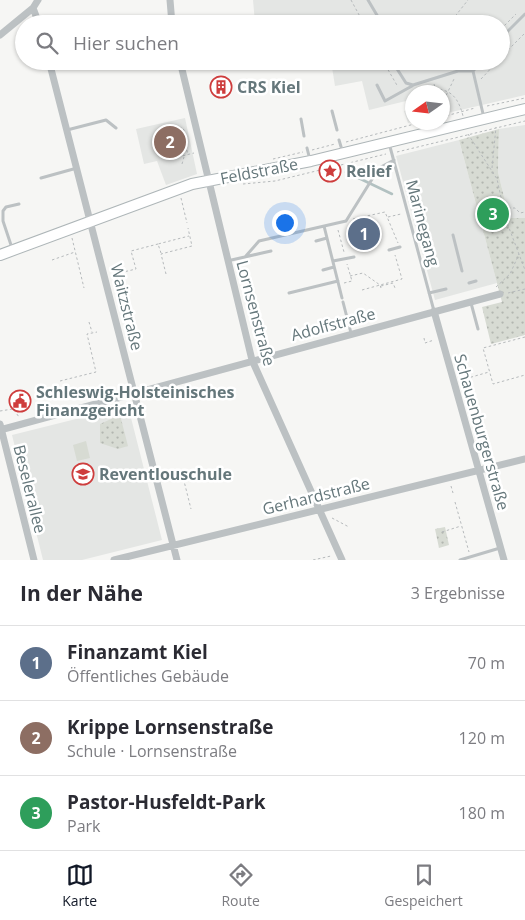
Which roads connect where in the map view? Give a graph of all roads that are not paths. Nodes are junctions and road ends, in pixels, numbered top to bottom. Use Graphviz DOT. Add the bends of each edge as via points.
graph roads {
  1 [pos="38,0"];
  2 [pos="170,0"];
  3 [pos="368,0"];
  4 [pos="33,8"];
  5 [pos="525,14"];
  6 [pos="24,15"];
  7 [pos="36,15"];
  8 [pos="169,15"];
  9 [pos="376,15"];
  10 [pos="15,23"];
  11 [pos="510,29"];
  12 [pos="0,35"];
  13 [pos="51,70"];
  14 [pos="182,70"];
  15 [pos="398,70"];
  16 [pos="473,71"];
  17 [pos="378,85"];
  18 [pos="413,85"];
  19 [pos="405,90"];
  20 [pos="525,109"];
  21 [pos="332,111"];
  22 [pos="484,118"];
  23 [pos="302,119"];
  24 [pos="116,128"];
  25 [pos="67,130"];
  26 [pos="337,130"];
  27 [pos="304,136"];
  28 [pos="339,140"];
  29 [pos="389,142"];
  30 [pos="307,148"];
  31 [pos="342,154"];
  32 [pos="394,160"];
  33 [pos="311,161"];
  34 [pos="77,168"];
  35 [pos="41,178"];
  36 [pos="207,181"];
  37 [pos="19,204"];
  38 [pos="92,223"];
  39 [pos="324,226"];
  40 [pos="453,234"];
  41 [pos="327,238"];
  42 [pos="316,241"];
  43 [pos="400,247"];
  44 [pos="391,249"];
  45 [pos="13,251"];
  46 [pos="271,251"];
  47 [pos="0,256"];
  48 [pos="244,257"];
  49 [pos="354,257"];
  50 [pos="227,261"];
  51 [pos="333,261"];
  52 [pos="334,267"];
  53 [pos="323,270"];
  54 [pos="462,271"];
  55 [pos="476,281"];
  56 [pos="338,283"];
  57 [pos="469,283"];
  58 [pos="446,289"];
  59 [pos="289,293"];
  60 [pos="429,293"];
  61 [pos="498,295"];
  62 [pos="471,302"];
  63 [pos="434,311"];
  64 [pos="478,329"];
  65 [pos="351,333"];
  66 [pos="252,360"];
  67 [pos="134,393"];
  68 [pos="0,428"];
  69 [pos="525,459"];
  70 [pos="478,471"];
  71 [pos="318,510"];
  72 [pos="173,545"];
  73 [pos="501,548"];
  74 [pos="341,557"];
  75 [pos="34,560"];
  76 [pos="114,560"];
  77 [pos="177,560"];
  78 [pos="460,560"];
  79 [pos="504,560"];
  1 -- 4 [label="street"];
  2 -- 8 [label="street"];
  3 -- 9 [label="lane"];
  4 -- 6 [label="street"];
  4 -- 7 [label="street"];
  5 -- 11 [label="lane"];
  10 -- 12 [label="street"];
  13 -- 25 [label="street, Waitzstraße"];
  14 -- 36 [label="street, Lornsenstraße"];
  15 -- 18 [label="lane" via="406,83"];
  16 -- 18 [label="lane" via="460,71"];
  16 -- 22 [label="lane"];
  17 -- 19 [label="lane" via="385,102"];
  20 -- 22 [label="street, Feldstraße"];
  21 -- 26 [label="lane"];
  22 -- 29 [label="street, Feldstraße"];
  23 -- 27 [label="lane"];
  24 -- 25 [label="lane" via="106,120"];
  25 -- 34 [label="street, Waitzstraße"];
  28 -- 31 [label="lane"];
  29 -- 31 [label="street, Feldstraße"];
  29 -- 32 [label="lane, Marinegang"];
  30 -- 33 [label="lane"];
  31 -- 33 [label="street, Feldstraße"];
  32 -- 39 [label="lane" via="379,168 346,221"];
  32 -- 60 [label="lane, Marinegang"];
  33 -- 36 [label="street, Feldstraße"];
  34 -- 35 [label="lane"];
  34 -- 38 [label="street, Waitzstraße"];
  36 -- 38 [label="street, Feldstraße"];
  36 -- 50 [label="street, Lornsenstraße"];
  37 -- 45 [label="lane" via="3,211"];
  38 -- 45 [label="street, Feldstraße"];
  38 -- 67 [label="street, Waitzstraße"];
  39 -- 41 [label="lane"];
  39 -- 48 [label="lane" via="259,240"];
  40 -- 54 [label="lane"];
  41 -- 42 [label="lane"];
  41 -- 51 [label="lane"];
  43 -- 44 [label="lane"];
  45 -- 47 [label="street, Feldstraße"];
  46 -- 48 [label="lane"];
  48 -- 50 [label="lane"];
  49 -- 51 [label="lane"];
  50 -- 66 [label="street, Lornsenstraße"];
  51 -- 52 [label="lane"];
  52 -- 53 [label="lane"];
  52 -- 56 [label="lane"];
  55 -- 57 [label="lane"];
  56 -- 59 [label="lane"];
  56 -- 65 [label="lane"];
  58 -- 60 [label="lane"];
  60 -- 63 [label="lane, Marinegang"];
  61 -- 62 [label="street, Adolfstraße"];
  62 -- 63 [label="street, Adolfstraße"];
  62 -- 64 [label="lane"];
  63 -- 65 [label="street, Adolfstraße"];
  63 -- 70 [label="street, Schauenburgerstraße"];
  65 -- 66 [label="street, Adolfstraße"];
  66 -- 67 [label="street, Adolfstraße"];
  66 -- 71 [label="street, Lornsenstraße"];
  67 -- 68 [label="street, Adolfstraße"];
  67 -- 72 [label="street, Waitzstraße"];
  68 -- 75 [label="street, Beselerallee"];
  69 -- 70 [label="street, Gerhardstraße"];
  70 -- 71 [label="street, Gerhardstraße"];
  70 -- 73 [label="street, Schauenburgerstraße"];
  71 -- 72 [label="street, Gerhardstraße"];
  71 -- 74 [label="street, Lornsenstraße"];
  72 -- 76 [label="street, Gerhardstraße"];
  72 -- 77 [label="street, Waitzstraße"];
  73 -- 78 [label="lane"];
  73 -- 79 [label="street, Schauenburgerstraße"];
}
